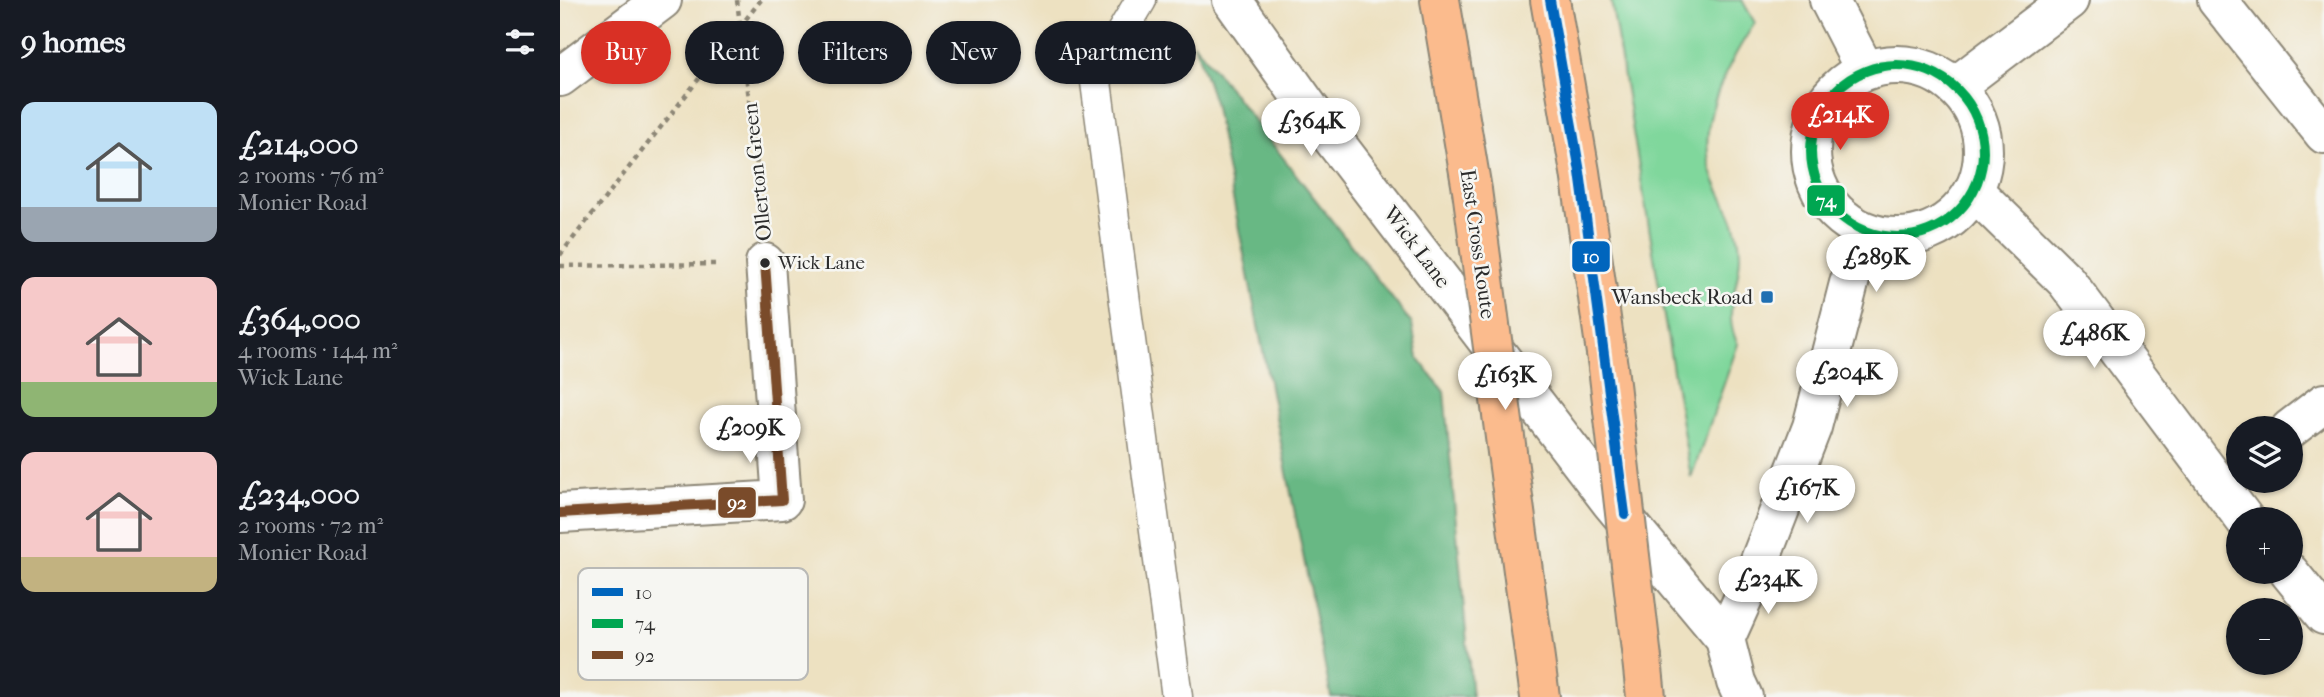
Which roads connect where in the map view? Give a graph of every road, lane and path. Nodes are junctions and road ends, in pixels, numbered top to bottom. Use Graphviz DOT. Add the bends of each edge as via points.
graph roads {
  1 [pos="662,0"];
  2 [pos="737,0"];
  3 [pos="761,0"];
  4 [pos="1141,0"];
  5 [pos="1232,0"];
  6 [pos="1440,0"];
  7 [pos="1550,0"];
  8 [pos="1829,0"];
  9 [pos="2069,0"];
  10 [pos="2217,0"];
  11 [pos="739,21"];
  12 [pos="744,21"];
  13 [pos="1865,70"];
  14 [pos="560,76"];
  15 [pos="694,84"];
  16 [pos="747,84"];
  17 [pos="1957,85"];
  18 [pos="2324,134"];
  19 [pos="1974,191"];
  20 [pos="1862,233"];
  21 [pos="560,255"];
  22 [pos="765,263"];
  23 [pos="560,266"];
  24 [pos="2324,403"];
  25 [pos="2303,419"];
  26 [pos="2235,507"];
  27 [pos="560,513"];
  28 [pos="2299,584"];
  29 [pos="2324,615"];
  30 [pos="1725,639"];
  31 [pos="1177,697"];
  32 [pos="1540,697"];
  33 [pos="1646,697"];
  34 [pos="1743,697"];
  1 -- 14 [label="street"];
  2 -- 11 [label="path, Ollerton Green"];
  3 -- 12 [label="path"];
  4 -- 31 [label="lane" via="1096,82"];
  5 -- 30 [label="street, Wick Lane" via="1601,490"];
  6 -- 32 [label="highway, East Cross Route, bridge" via="1472,190"];
  7 -- 33 [label="highway, bridge" via="1608,367"];
  8 -- 13 [label="street"];
  9 -- 17 [label="street"];
  10 -- 18 [label="street"];
  13 -- 17 [label="street" via="1913,65"];
  13 -- 20 [label="street" via="1837,88 1823,105 1811,133 1810,162 1830,207"];
  15 -- 21 [label="path"];
  16 -- 22 [label="path, Ollerton Green"];
  17 -- 19 [label="street" via="1982,132 1983,163"];
  19 -- 20 [label="street" via="1956,215 1916,236 1888,238"];
  19 -- 26 [label="street" via="2066,281"];
  20 -- 30 [label="street" via="1804,449"];
  22 -- 23 [label="path"];
  22 -- 27 [label="street, Ollerton Green" via="782,500"];
  24 -- 25 [label="street"];
  28 -- 29 [label="street"];
  30 -- 34 [label="street, Wick Lane"];
}
